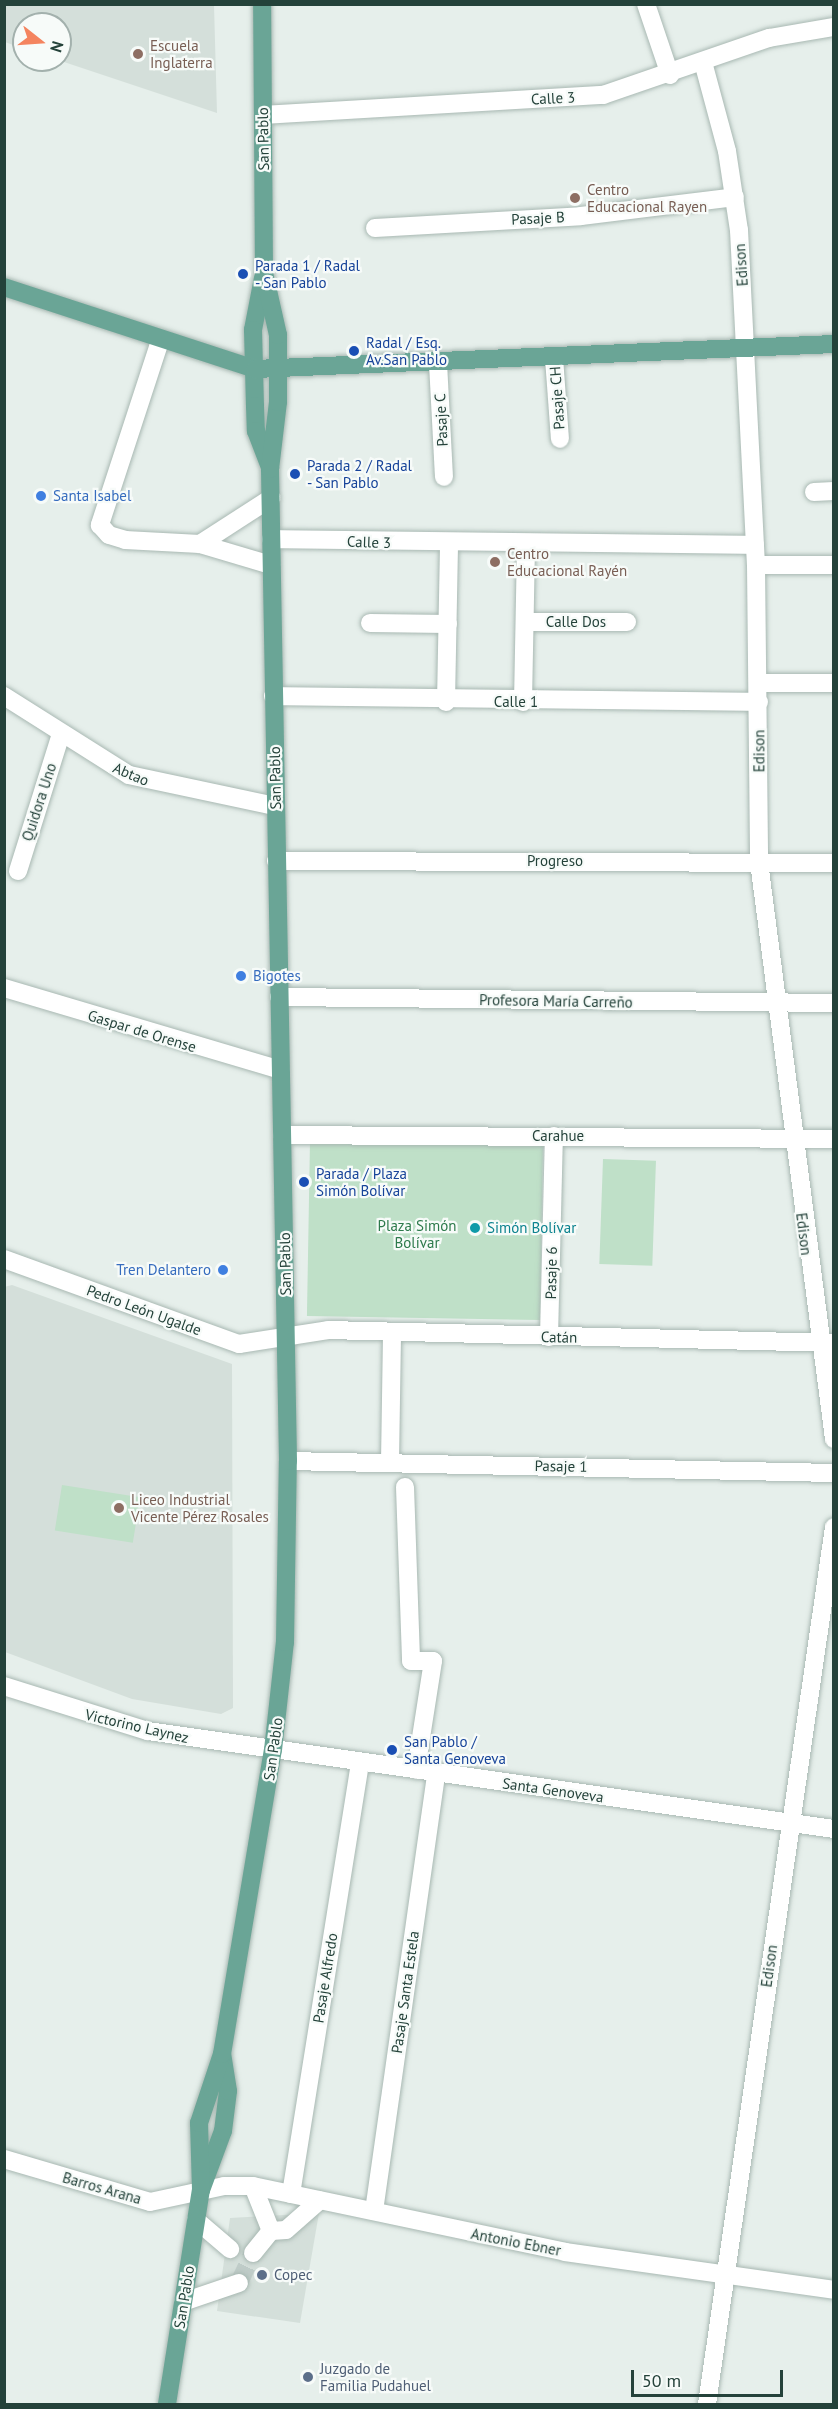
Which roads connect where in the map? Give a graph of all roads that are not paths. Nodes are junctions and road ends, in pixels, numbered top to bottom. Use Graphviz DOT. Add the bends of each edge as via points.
graph roads {
  1 [pos="262,4"];
  2 [pos="646,4"];
  3 [pos="834,27"];
  4 [pos="703,62"];
  5 [pos="670,75"];
  6 [pos="263,115"];
  7 [pos="735,197"];
  8 [pos="375,228"];
  9 [pos="264,273"];
  10 [pos="4,287"];
  11 [pos="160,341"];
  12 [pos="834,344"];
  13 [pos="746,348"];
  14 [pos="554,358"];
  15 [pos="438,363"];
  16 [pos="255,369"];
  17 [pos="278,370"];
  18 [pos="560,439"];
  19 [pos="270,469"];
  20 [pos="444,477"];
  21 [pos="834,491"];
  22 [pos="813,492"];
  23 [pos="271,498"];
  24 [pos="271,539"];
  25 [pos="200,544"];
  26 [pos="449,544"];
  27 [pos="526,545"];
  28 [pos="755,545"];
  29 [pos="272,565"];
  30 [pos="756,565"];
  31 [pos="834,565"];
  32 [pos="525,622"];
  33 [pos="627,622"];
  34 [pos="370,623"];
  35 [pos="448,624"];
  36 [pos="759,683"];
  37 [pos="834,683"];
  38 [pos="4,696"];
  39 [pos="273,696"];
  40 [pos="446,702"];
  41 [pos="523,702"];
  42 [pos="759,702"];
  43 [pos="61,734"];
  44 [pos="275,806"];
  45 [pos="276,861"];
  46 [pos="759,862"];
  47 [pos="834,863"];
  48 [pos="18,871"];
  49 [pos="4,988"];
  50 [pos="279,997"];
  51 [pos="774,1003"];
  52 [pos="834,1003"];
  53 [pos="280,1070"];
  54 [pos="282,1135"];
  55 [pos="554,1136"];
  56 [pos="791,1138"];
  57 [pos="834,1138"];
  58 [pos="4,1259"];
  59 [pos="392,1333"];
  60 [pos="549,1337"];
  61 [pos="286,1339"];
  62 [pos="826,1343"];
  63 [pos="834,1439"];
  64 [pos="288,1461"];
  65 [pos="390,1462"];
  66 [pos="834,1473"];
  67 [pos="405,1487"];
  68 [pos="834,1527"];
  69 [pos="4,1686"];
  70 [pos="273,1750"];
  71 [pos="360,1763"];
  72 [pos="416,1770"];
  73 [pos="436,1773"];
  74 [pos="790,1823"];
  75 [pos="834,1829"];
  76 [pos="4,2159"];
  77 [pos="253,2186"];
  78 [pos="201,2190"];
  79 [pos="291,2194"];
  80 [pos="320,2200"];
  81 [pos="374,2211"];
  82 [pos="196,2220"];
  83 [pos="271,2231"];
  84 [pos="230,2249"];
  85 [pos="253,2253"];
  86 [pos="724,2275"];
  87 [pos="239,2283"];
  88 [pos="834,2290"];
  89 [pos="183,2302"];
  90 [pos="167,2404"];
  91 [pos="707,2404"];
  1 -- 6 [label="main road, San Pablo"];
  2 -- 5 [label="street"];
  3 -- 4 [label="street, Calle 3" via="769,38"];
  4 -- 5 [label="street, Calle 3"];
  4 -- 7 [label="street, Edison"];
  5 -- 6 [label="street, Calle 3" via="595,95"];
  6 -- 9 [label="main road, San Pablo"];
  7 -- 8 [label="street, Pasaje B" via="581,216"];
  7 -- 13 [label="street, Edison"];
  9 -- 16 [label="main road, San Pablo" via="255,309"];
  9 -- 17 [label="main road, San Pablo" via="278,335"];
  10 -- 11 [label="main road"];
  11 -- 16 [label="main road"];
  11 -- 25 [label="street" via="100,525 109,536 125,540"];
  12 -- 13 [label="main road"];
  13 -- 14 [label="main road"];
  13 -- 28 [label="street, Edison"];
  14 -- 15 [label="main road"];
  14 -- 18 [label="street, Pasaje CH"];
  15 -- 17 [label="main road"];
  15 -- 20 [label="street, Pasaje C"];
  16 -- 17 [label="main road"];
  16 -- 19 [label="main road, San Pablo" via="256,431"];
  17 -- 19 [label="main road, San Pablo"];
  19 -- 23 [label="main road, San Pablo"];
  21 -- 22 [label="street"];
  23 -- 24 [label="main road, San Pablo"];
  23 -- 25 [label="street"];
  24 -- 26 [label="street, Calle 3"];
  24 -- 29 [label="main road, San Pablo"];
  25 -- 29 [label="street"];
  26 -- 27 [label="street, Calle 3"];
  26 -- 35 [label="street"];
  27 -- 28 [label="street, Calle 3"];
  27 -- 32 [label="street"];
  28 -- 30 [label="street, Edison"];
  29 -- 39 [label="main road, San Pablo"];
  30 -- 31 [label="street"];
  30 -- 36 [label="street, Edison"];
  32 -- 33 [label="street, Calle Dos"];
  32 -- 41 [label="street"];
  34 -- 35 [label="street"];
  35 -- 40 [label="street"];
  36 -- 37 [label="street"];
  36 -- 42 [label="street, Edison"];
  38 -- 43 [label="street, Abtao"];
  39 -- 40 [label="street, Calle 1"];
  39 -- 44 [label="main road, San Pablo"];
  40 -- 41 [label="street, Calle 1"];
  41 -- 42 [label="street, Calle 1"];
  42 -- 46 [label="street, Edison"];
  43 -- 44 [label="street, Abtao" via="140,779"];
  43 -- 48 [label="street, Quidora Uno"];
  44 -- 45 [label="main road, San Pablo"];
  45 -- 46 [label="street, Progreso"];
  45 -- 50 [label="main road, San Pablo"];
  46 -- 47 [label="street, Progreso"];
  46 -- 51 [label="street, Edison"];
  49 -- 53 [label="street, Gaspar de Orense"];
  50 -- 51 [label="street, Profesora María Carreño"];
  50 -- 53 [label="main road, San Pablo"];
  51 -- 52 [label="street, Profesora María Carreño"];
  51 -- 56 [label="street, Edison"];
  53 -- 54 [label="main road, San Pablo"];
  54 -- 55 [label="street, Carahue"];
  54 -- 61 [label="main road, San Pablo"];
  55 -- 56 [label="street, Carahue"];
  55 -- 60 [label="street, Pasaje 6"];
  56 -- 57 [label="street, Carahue"];
  56 -- 62 [label="street, Edison"];
  58 -- 61 [label="street, Pedro León Ugalde" via="239,1344"];
  59 -- 60 [label="street, Catán"];
  59 -- 61 [label="street, Catán" via="309,1331"];
  59 -- 65 [label="street"];
  60 -- 62 [label="street, Catán"];
  61 -- 64 [label="main road, San Pablo"];
  62 -- 63 [label="street, Edison"];
  64 -- 65 [label="street, Pasaje 1"];
  64 -- 70 [label="main road, San Pablo" via="285,1642"];
  65 -- 66 [label="street, Pasaje 1"];
  67 -- 72 [label="street" via="411,1661 433,1661"];
  68 -- 74 [label="street, Edison"];
  69 -- 70 [label="street, Victorino Laynez" via="118,1724"];
  70 -- 71 [label="street, Santa Genoveva"];
  70 -- 78 [label="main road, San Pablo" via="222,2054 228,2091 224,2121"];
  71 -- 72 [label="street, Santa Genoveva"];
  71 -- 79 [label="street, Pasaje Alfredo"];
  72 -- 73 [label="street, Santa Genoveva"];
  73 -- 74 [label="street, Santa Genoveva"];
  73 -- 81 [label="street, Pasaje Santa Estela"];
  74 -- 75 [label="street, Santa Genoveva"];
  74 -- 86 [label="street, Edison"];
  76 -- 78 [label="street, Barros Arana" via="150,2202"];
  77 -- 78 [label="street, Antonio Ebner"];
  77 -- 79 [label="street, Antonio Ebner"];
  77 -- 83 [label="street"];
  78 -- 82 [label="main road, San Pablo"];
  79 -- 80 [label="street, Antonio Ebner"];
  80 -- 81 [label="street, Antonio Ebner"];
  80 -- 83 [label="street" via="286,2230"];
  81 -- 86 [label="street, Antonio Ebner" via="565,2252"];
  82 -- 84 [label="street"];
  82 -- 89 [label="main road, San Pablo"];
  83 -- 85 [label="street"];
  86 -- 88 [label="street, Antonio Ebner"];
  86 -- 91 [label="street, Edison"];
  87 -- 89 [label="street"];
  89 -- 90 [label="main road, San Pablo"];
}
